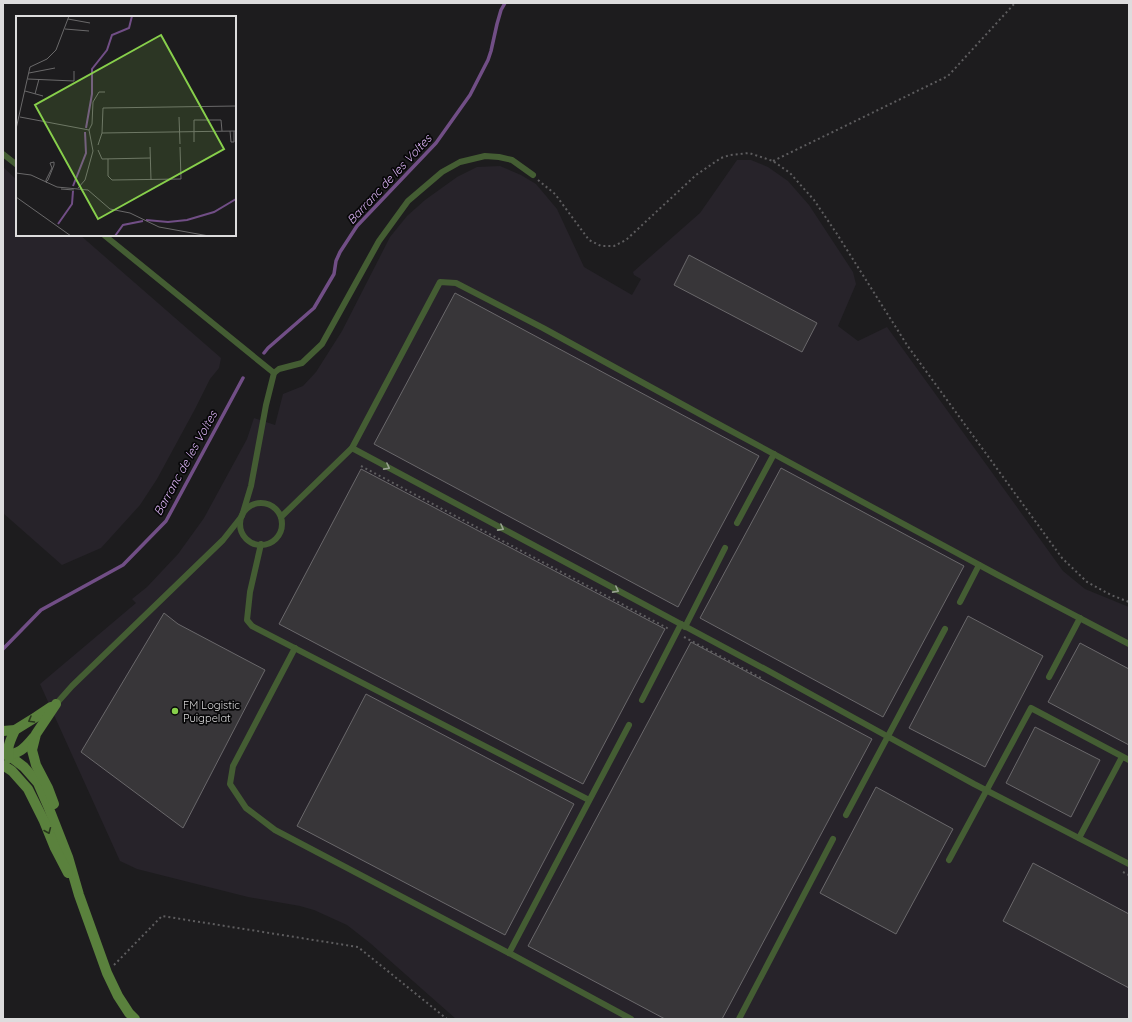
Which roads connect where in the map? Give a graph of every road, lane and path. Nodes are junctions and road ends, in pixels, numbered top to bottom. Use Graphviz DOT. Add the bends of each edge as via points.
graph roads {
  1 [pos="1015,3"];
  2 [pos="3,154"];
  3 [pos="773,161"];
  4 [pos="16,164"];
  5 [pos="533,175"];
  6 [pos="105,236"];
  7 [pos="274,373"];
  8 [pos="352,448"];
  9 [pos="774,454"];
  10 [pos="361,466"];
  11 [pos="242,516"];
  12 [pos="281,517"];
  13 [pos="737,523"];
  14 [pos="261,544"];
  15 [pos="725,548"];
  16 [pos="979,565"];
  17 [pos="960,602"];
  18 [pos="1129,602"];
  19 [pos="1080,618"];
  20 [pos="683,626"];
  21 [pos="945,629"];
  22 [pos="677,633"];
  23 [pos="1129,644"];
  24 [pos="295,648"];
  25 [pos="1049,677"];
  26 [pos="761,678"];
  27 [pos="642,700"];
  28 [pos="56,704"];
  29 [pos="629,726"];
  30 [pos="15,730"];
  31 [pos="3,731"];
  32 [pos="36,734"];
  33 [pos="888,737"];
  34 [pos="5,753"];
  35 [pos="1122,756"];
  36 [pos="1129,760"];
  37 [pos="3,765"];
  38 [pos="987,790"];
  39 [pos="589,800"];
  40 [pos="35,805"];
  41 [pos="846,816"];
  42 [pos="1079,838"];
  43 [pos="833,839"];
  44 [pos="64,847"];
  45 [pos="949,860"];
  46 [pos="1129,864"];
  47 [pos="79,895"];
  48 [pos="510,953"];
  49 [pos="107,973"];
  50 [pos="135,1019"];
  51 [pos="447,1019"];
  52 [pos="631,1019"];
  53 [pos="739,1019"];
  1 -- 3 [label="path" via="948,76"];
  2 -- 4 [label="lane"];
  3 -- 5 [label="path" via="749,153 721,158 696,176 626,240 614,246 601,246 590,240 555,194"];
  3 -- 18 [label="path" via="790,173 814,200 907,345 1062,558 1087,582"];
  5 -- 7 [label="lane" via="512,160 499,156 485,156 460,162 442,172 408,201 379,241 322,344 302,363 279,369"];
  6 -- 7 [label="lane"];
  7 -- 11 [label="lane" via="251,486"];
  8 -- 9 [label="lane" via="440,282 456,283"];
  8 -- 12 [label="lane"];
  8 -- 20 [label="lane, one-way"];
  9 -- 13 [label="lane"];
  9 -- 16 [label="lane"];
  10 -- 22 [label="path"];
  11 -- 12 [label="lane" via="251,506 264,503 276,509"];
  11 -- 14 [label="lane" via="240,522 244,535 248,540"];
  11 -- 28 [label="lane" via="223,540"];
  12 -- 14 [label="lane" via="282,528 279,535 268,543"];
  14 -- 24 [label="lane" via="250,592 247,620 252,626"];
  15 -- 20 [label="lane"];
  16 -- 17 [label="lane"];
  16 -- 19 [label="lane"];
  19 -- 23 [label="lane"];
  19 -- 25 [label="lane"];
  20 -- 22 [label="lane"];
  20 -- 33 [label="lane"];
  21 -- 33 [label="lane"];
  22 -- 26 [label="path"];
  22 -- 27 [label="lane"];
  24 -- 39 [label="lane"];
  24 -- 48 [label="lane" via="233,766 230,784 246,808 275,830"];
  28 -- 30 [label="street, one-way"];
  28 -- 32 [label="street"];
  29 -- 39 [label="lane"];
  30 -- 31 [label="street"];
  30 -- 34 [label="street"];
  32 -- 34 [label="street" via="26,747 14,754"];
  32 -- 44 [label="street" via="32,750 62,826"];
  33 -- 38 [label="lane"];
  33 -- 41 [label="lane"];
  34 -- 40 [label="street" via="9,761 33,785"];
  34 -- 44 [label="street" via="24,767 38,783"];
  35 -- 36 [label="lane"];
  35 -- 38 [label="lane" via="1031,708"];
  35 -- 42 [label="lane"];
  37 -- 40 [label="street" via="28,789"];
  38 -- 42 [label="lane"];
  38 -- 45 [label="lane"];
  39 -- 48 [label="lane"];
  40 -- 47 [label="street, one-way"];
  42 -- 46 [label="lane"];
  43 -- 53 [label="lane"];
  44 -- 47 [label="street"];
  47 -- 49 [label="street"];
  48 -- 52 [label="lane"];
  49 -- 50 [label="street" via="118,996"];
  49 -- 51 [label="path" via="162,916 358,947"];
}
